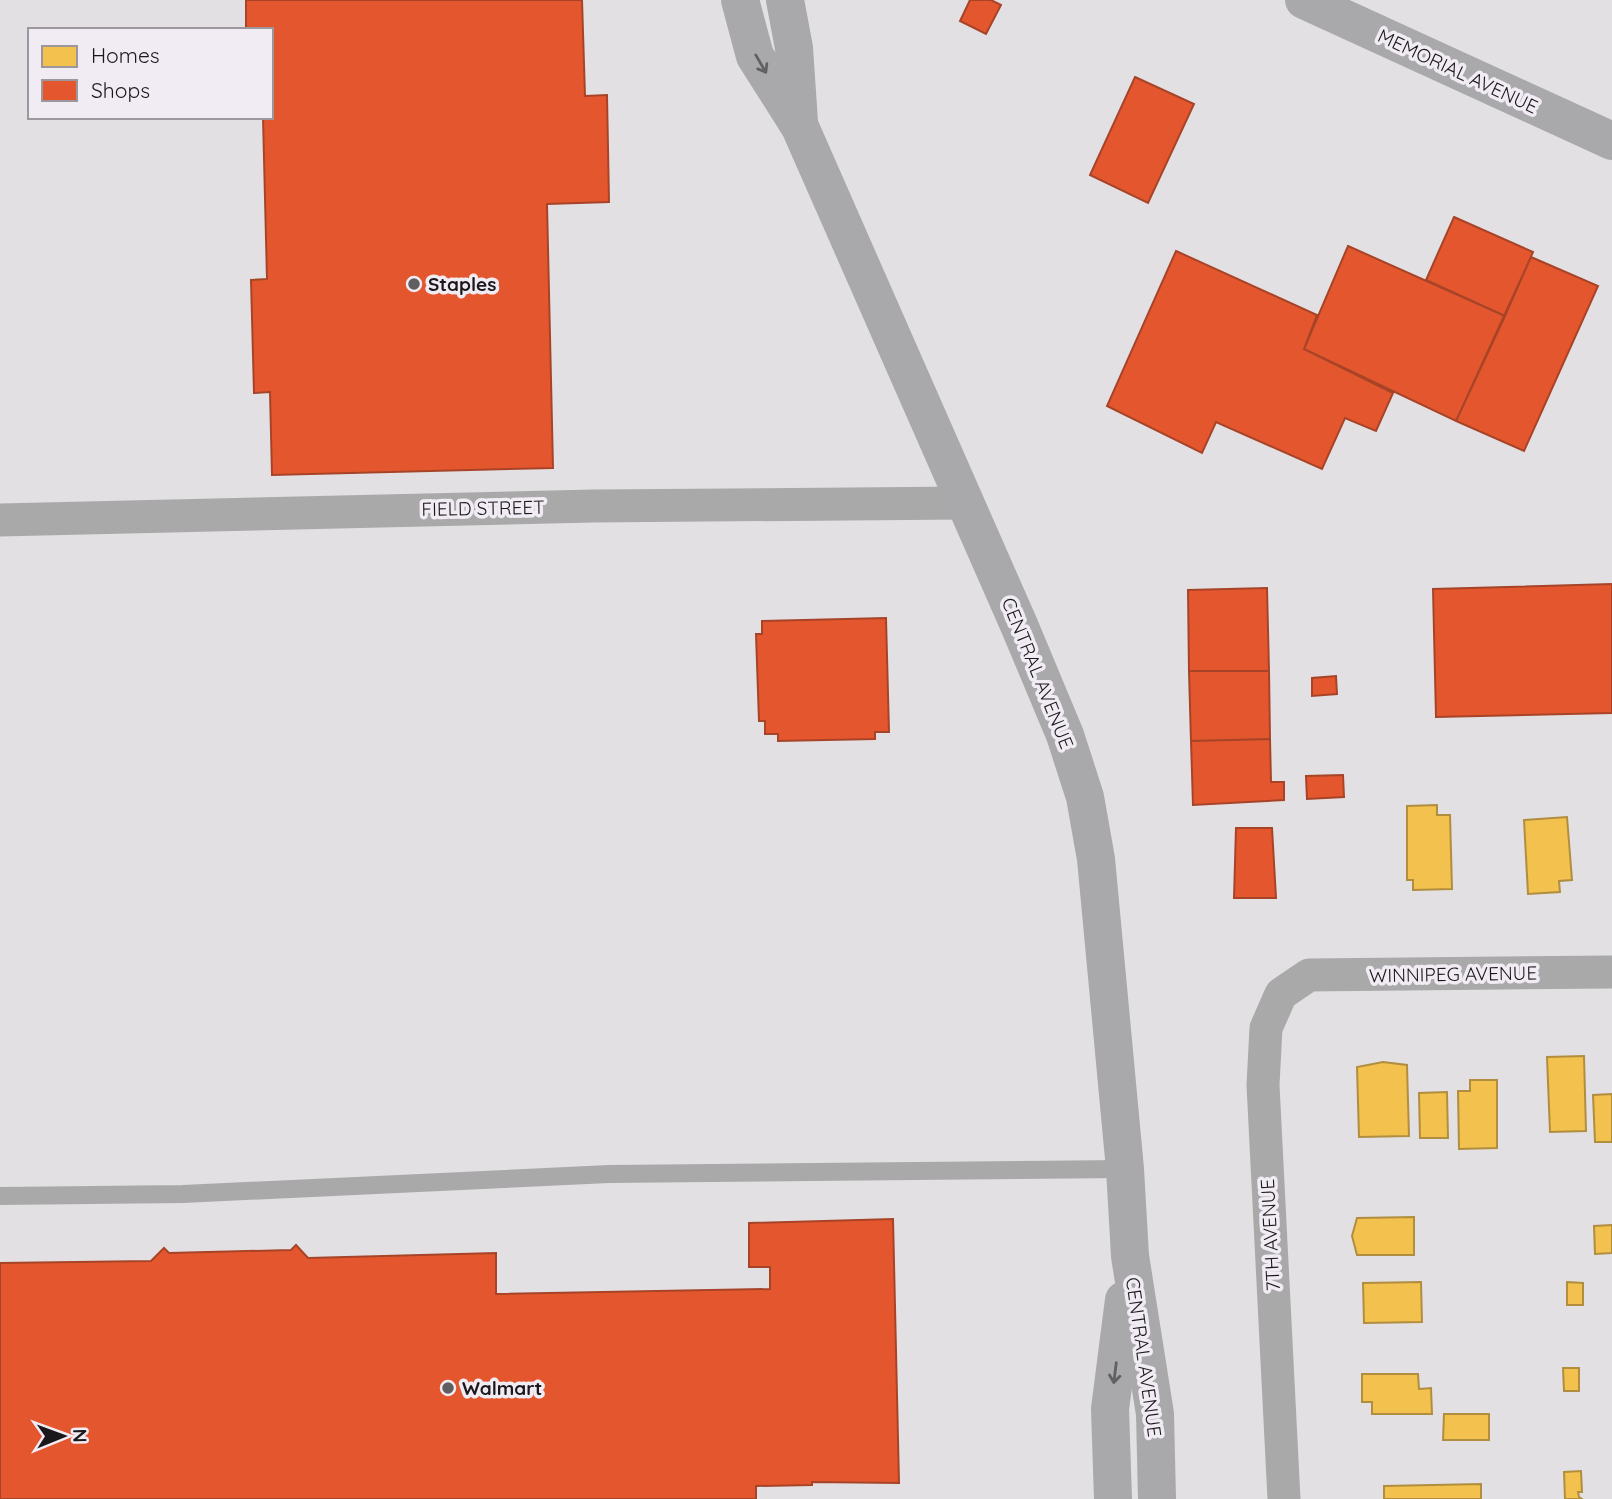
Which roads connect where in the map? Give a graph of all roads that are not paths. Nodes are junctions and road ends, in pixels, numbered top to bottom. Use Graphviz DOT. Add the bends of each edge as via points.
graph roads {
  1 [pos="740,0"];
  2 [pos="785,0"];
  3 [pos="1304,0"];
  4 [pos="800,127"];
  5 [pos="1612,141"];
  6 [pos="966,503"];
  7 [pos="0,520"];
  8 [pos="1612,972"];
  9 [pos="1297,983"];
  10 [pos="1125,1169"];
  11 [pos="0,1196"];
  12 [pos="1130,1256"];
  13 [pos="1113,1499"];
  14 [pos="1157,1499"];
  15 [pos="1284,1499"];
  1 -- 4 [label="main road, CENTRAL AVENUE, one-way" via="755,56"];
  2 -- 4 [label="main road, CENTRAL AVENUE"];
  3 -- 5 [label="main road, MEMORIAL AVENUE"];
  4 -- 6 [label="main road, CENTRAL AVENUE"];
  6 -- 7 [label="street, FIELD STREET" via="593,506"];
  6 -- 10 [label="main road, CENTRAL AVENUE" via="1065,735 1085,797 1096,859"];
  8 -- 9 [label="street, WINNIPEG AVENUE" via="1308,975"];
  9 -- 15 [label="street, 7TH AVENUE" via="1281,994 1266,1028 1263,1085"];
  10 -- 11 [label="lane" via="609,1174 183,1194"];
  10 -- 12 [label="main road, CENTRAL AVENUE"];
  12 -- 13 [label="main road, CENTRAL AVENUE, one-way" via="1110,1409"];
  12 -- 14 [label="main road, CENTRAL AVENUE" via="1155,1414"];
}
